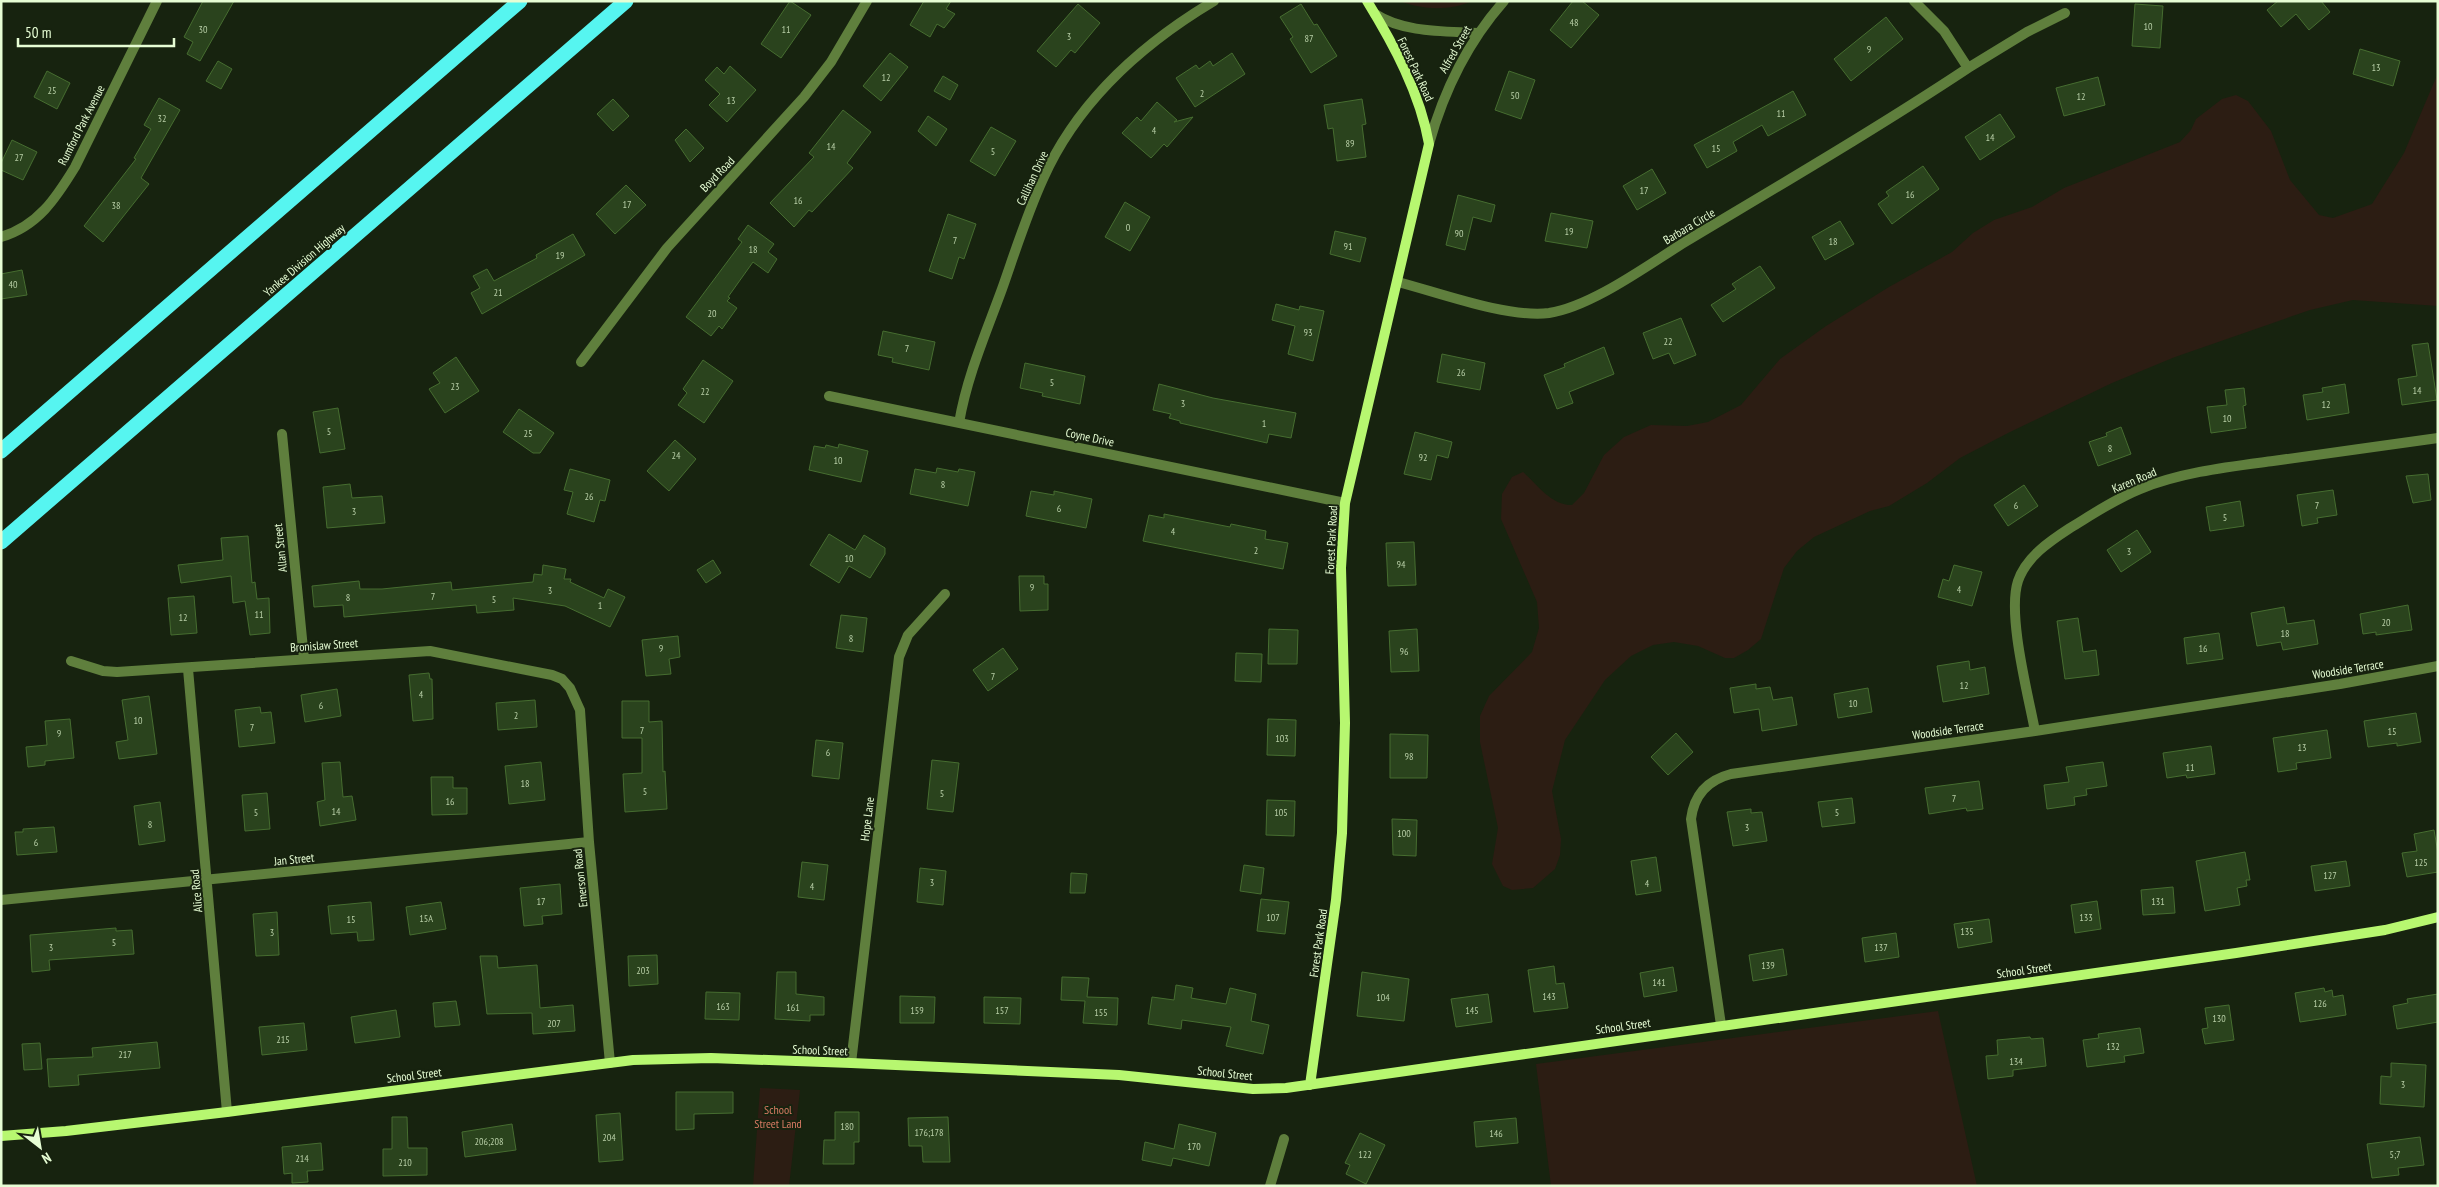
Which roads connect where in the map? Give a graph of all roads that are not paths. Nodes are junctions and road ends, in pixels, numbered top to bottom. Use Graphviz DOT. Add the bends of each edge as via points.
graph roads {
  1 [pos="157,1"];
  2 [pos="520,1"];
  3 [pos="626,1"];
  4 [pos="867,1"];
  5 [pos="1214,1"];
  6 [pos="1367,1"];
  7 [pos="1504,1"];
  8 [pos="1914,1"];
  9 [pos="2065,13"];
  10 [pos="1375,14"];
  11 [pos="1478,33"];
  12 [pos="1968,68"];
  13 [pos="1429,144"];
  14 [pos="1,236"];
  15 [pos="1398,282"];
  16 [pos="581,362"];
  17 [pos="829,396"];
  18 [pos="959,423"];
  19 [pos="282,434"];
  20 [pos="2438,438"];
  21 [pos="1,450"];
  22 [pos="1346,504"];
  23 [pos="1,542"];
  24 [pos="945,594"];
  25 [pos="304,659"];
  26 [pos="71,661"];
  27 [pos="2438,666"];
  28 [pos="188,669"];
  29 [pos="572,691"];
  30 [pos="2035,731"];
  31 [pos="589,842"];
  32 [pos="208,880"];
  33 [pos="1,900"];
  34 [pos="2438,917"];
  35 [pos="1721,1025"];
  36 [pos="610,1062"];
  37 [pos="851,1063"];
  38 [pos="1310,1085"];
  39 [pos="227,1112"];
  40 [pos="1,1136"];
  41 [pos="1284,1139"];
  42 [pos="1270,1186"];
  1 -- 14 [label="street, Rumford Park Avenue" via="60,192 32,222"];
  2 -- 21 [label="highway"];
  3 -- 23 [label="highway, Yankee Division Highway"];
  4 -- 16 [label="street, Boyd Road" via="830,62 804,97 667,248"];
  5 -- 18 [label="street, Callihan Drive" via="1138,54 1091,103 1069,132 1030,211 967,386"];
  6 -- 10 [label="street, Forest Park Road"];
  7 -- 11 [label="street, Alfred Street"];
  8 -- 12 [label="street" via="1944,30"];
  9 -- 12 [label="street, Barbara Circle"];
  10 -- 11 [label="street, Forest Park Road" via="1396,24 1420,29"];
  10 -- 13 [label="street, Forest Park Road" via="1418,100"];
  11 -- 13 [label="street, Alfred Street" via="1445,94"];
  12 -- 15 [label="street, Barbara Circle" via="1612,287 1562,310 1540,314 1517,312"];
  13 -- 15 [label="street, Forest Park Road"];
  15 -- 22 [label="street, Forest Park Road"];
  17 -- 18 [label="street, Coyne Drive"];
  18 -- 22 [label="street, Coyne Drive"];
  19 -- 25 [label="street, Allan Street"];
  20 -- 30 [label="street, Karen Road" via="2173,478 2124,497 2049,543 2026,566 2018,581 2016,595 2018,636"];
  22 -- 38 [label="street, Forest Park Road" via="1341,568 1345,723 1342,833"];
  24 -- 37 [label="street, Hope Lane" via="908,635 899,657"];
  25 -- 28 [label="street, Bronislaw Street"];
  25 -- 29 [label="street, Bronislaw Street" via="439,652 552,675 562,679"];
  26 -- 28 [label="street, Bronislaw Street" via="113,672"];
  27 -- 30 [label="street, Woodside Terrace"];
  28 -- 32 [label="street, Alice Road"];
  29 -- 31 [label="street, Emerson Road" via="581,718"];
  30 -- 35 [label="street, Woodside Terrace" via="1731,774 1709,784 1694,803 1691,819"];
  31 -- 32 [label="street, Jan Street"];
  31 -- 36 [label="street, Emerson Road"];
  32 -- 33 [label="street, Jan Street"];
  32 -- 39 [label="street, Alice Road"];
  34 -- 35 [label="street, School Street" via="2323,940"];
  35 -- 38 [label="street, School Street"];
  36 -- 37 [label="street, School Street" via="711,1058"];
  36 -- 39 [label="street, School Street"];
  37 -- 38 [label="street, School Street" via="1119,1075 1253,1089"];
  39 -- 40 [label="street, School Street"];
  41 -- 42 [label="street"];
}
